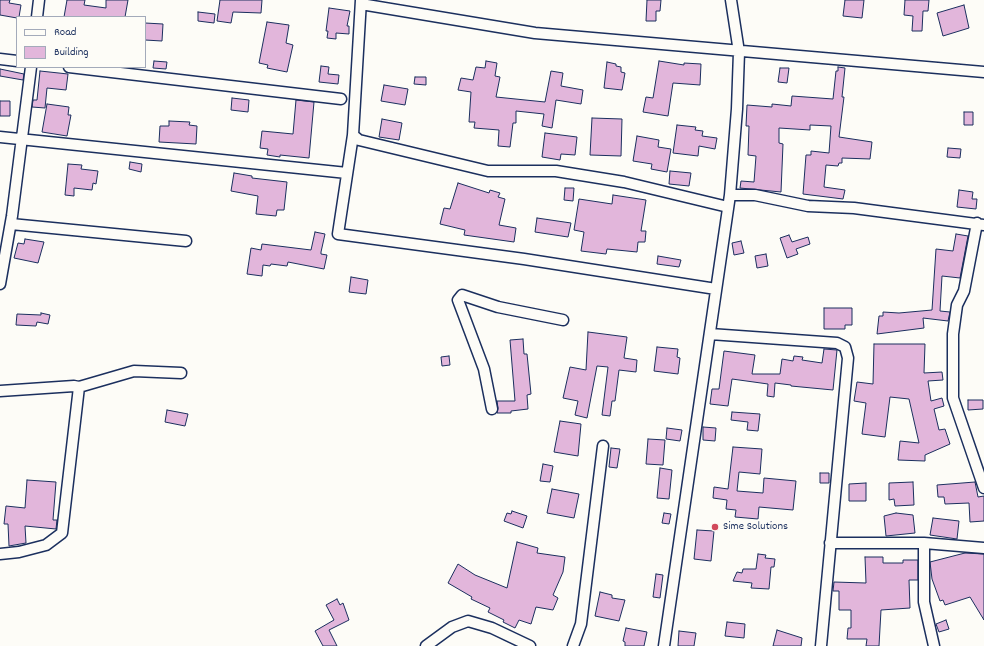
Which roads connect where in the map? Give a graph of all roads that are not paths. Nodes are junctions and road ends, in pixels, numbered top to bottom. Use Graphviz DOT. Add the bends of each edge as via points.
graph roads {
  1 [pos="40,0"];
  2 [pos="732,0"];
  3 [pos="361,2"];
  4 [pos="37,16"];
  5 [pos="739,52"];
  6 [pos="0,59"];
  7 [pos="16,61"];
  8 [pos="30,68"];
  9 [pos="77,68"];
  10 [pos="984,72"];
  11 [pos="340,99"];
  12 [pos="353,135"];
  13 [pos="0,137"];
  14 [pos="22,139"];
  15 [pos="347,173"];
  16 [pos="730,195"];
  17 [pos="728,207"];
  18 [pos="11,224"];
  19 [pos="981,224"];
  20 [pos="186,241"];
  21 [pos="0,284"];
  22 [pos="716,289"];
  23 [pos="562,320"];
  24 [pos="710,334"];
  25 [pos="181,373"];
  26 [pos="79,388"];
  27 [pos="0,391"];
  28 [pos="492,409"];
  29 [pos="603,446"];
  30 [pos="984,488"];
  31 [pos="830,543"];
  32 [pos="924,543"];
  33 [pos="984,548"];
  34 [pos="0,554"];
  35 [pos="426,646"];
  36 [pos="530,646"];
  37 [pos="573,646"];
  38 [pos="664,646"];
  39 [pos="821,646"];
  40 [pos="934,646"];
  1 -- 4 [label="street"];
  2 -- 5 [label="street"];
  3 -- 5 [label="street" via="535,33"];
  3 -- 12 [label="street"];
  5 -- 10 [label="street"];
  5 -- 16 [label="street"];
  6 -- 7 [label="street"];
  8 -- 14 [label="street"];
  9 -- 11 [label="street"];
  12 -- 15 [label="street"];
  12 -- 17 [label="street" via="359,140 488,171 556,171 624,182"];
  13 -- 14 [label="street"];
  14 -- 15 [label="street"];
  14 -- 18 [label="street"];
  15 -- 22 [label="street" via="338,234 524,259"];
  16 -- 17 [label="street"];
  16 -- 19 [label="street" via="755,195 808,206 854,208"];
  17 -- 22 [label="street"];
  18 -- 20 [label="street"];
  18 -- 21 [label="street"];
  19 -- 30 [label="street" via="964,291 957,305 953,334 953,398"];
  22 -- 24 [label="street"];
  23 -- 28 [label="street" via="498,307 462,295 458,300 484,369"];
  24 -- 31 [label="street" via="837,343 845,347 848,358"];
  24 -- 38 [label="street"];
  25 -- 26 [label="street" via="134,371"];
  26 -- 27 [label="street" via="74,386"];
  26 -- 34 [label="street" via="62,533 46,545"];
  29 -- 37 [label="street" via="581,624"];
  31 -- 32 [label="street"];
  31 -- 39 [label="street"];
  32 -- 33 [label="street"];
  32 -- 40 [label="street" via="924,602"];
  35 -- 36 [label="street" via="452,628 468,621 492,628"];
}
